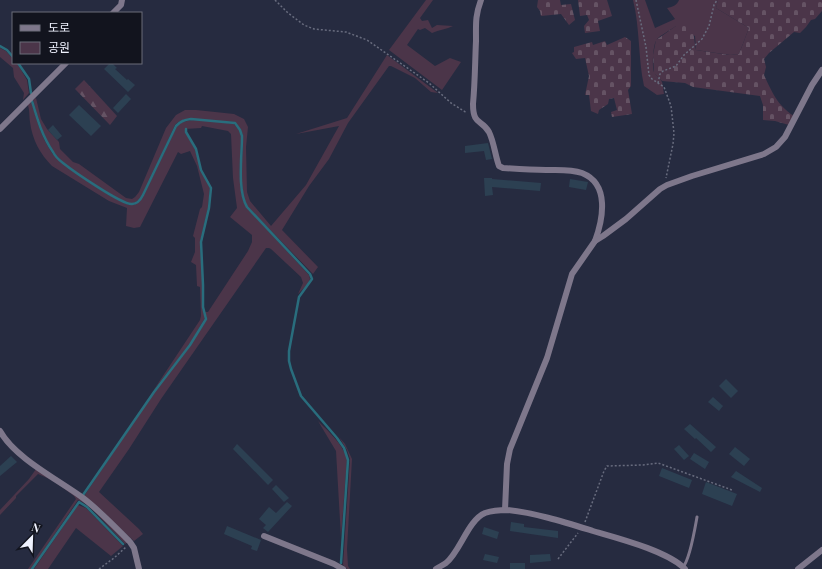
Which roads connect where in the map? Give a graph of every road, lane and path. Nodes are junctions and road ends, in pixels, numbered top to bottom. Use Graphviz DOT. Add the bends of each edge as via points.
graph roads {
  1 [pos="122,0"];
  2 [pos="275,0"];
  3 [pos="481,0"];
  4 [pos="636,0"];
  5 [pos="717,0"];
  6 [pos="114,12"];
  7 [pos="65,64"];
  8 [pos="822,70"];
  9 [pos="658,83"];
  10 [pos="475,119"];
  11 [pos="0,129"];
  12 [pos="667,186"];
  13 [pos="595,240"];
  14 [pos="0,430"];
  15 [pos="2,439"];
  16 [pos="732,490"];
  17 [pos="505,510"];
  18 [pos="697,517"];
  19 [pos="582,528"];
  20 [pos="264,536"];
  21 [pos="130,542"];
  22 [pos="822,550"];
  23 [pos="558,558"];
  24 [pos="446,563"];
  25 [pos="684,568"];
  26 [pos="99,569"];
  27 [pos="139,569"];
  28 [pos="343,569"];
  29 [pos="436,569"];
  30 [pos="450,569"];
  31 [pos="798,569"];
  1 -- 6 [label="street"];
  2 -- 10 [label="path" via="304,25 314,29 346,32 368,40"];
  3 -- 10 [label="street" via="475,21"];
  4 -- 9 [label="path" via="649,75"];
  5 -- 9 [label="path" via="702,39 676,66 660,74"];
  7 -- 11 [label="street"];
  8 -- 12 [label="street" via="785,137 776,147 764,154"];
  9 -- 12 [label="path" via="664,87 674,125"];
  10 -- 13 [label="street" via="489,132 499,166 573,171 593,180 598,187 603,206"];
  12 -- 13 [label="street"];
  13 -- 17 [label="street" via="572,274 547,358 510,449 506,471"];
  14 -- 15 [label="street"];
  15 -- 21 [label="street" via="23,457 84,499"];
  16 -- 19 [label="path" via="658,463 642,466 607,466"];
  17 -- 19 [label="street" via="557,519"];
  17 -- 24 [label="street" via="485,513 479,517"];
  18 -- 25 [label="lane"];
  19 -- 23 [label="path"];
  19 -- 25 [label="street" via="644,547"];
  20 -- 28 [label="street"];
  21 -- 26 [label="path"];
  21 -- 27 [label="street"];
  22 -- 31 [label="street"];
  24 -- 29 [label="street"];
  24 -- 30 [label="street"];
}
